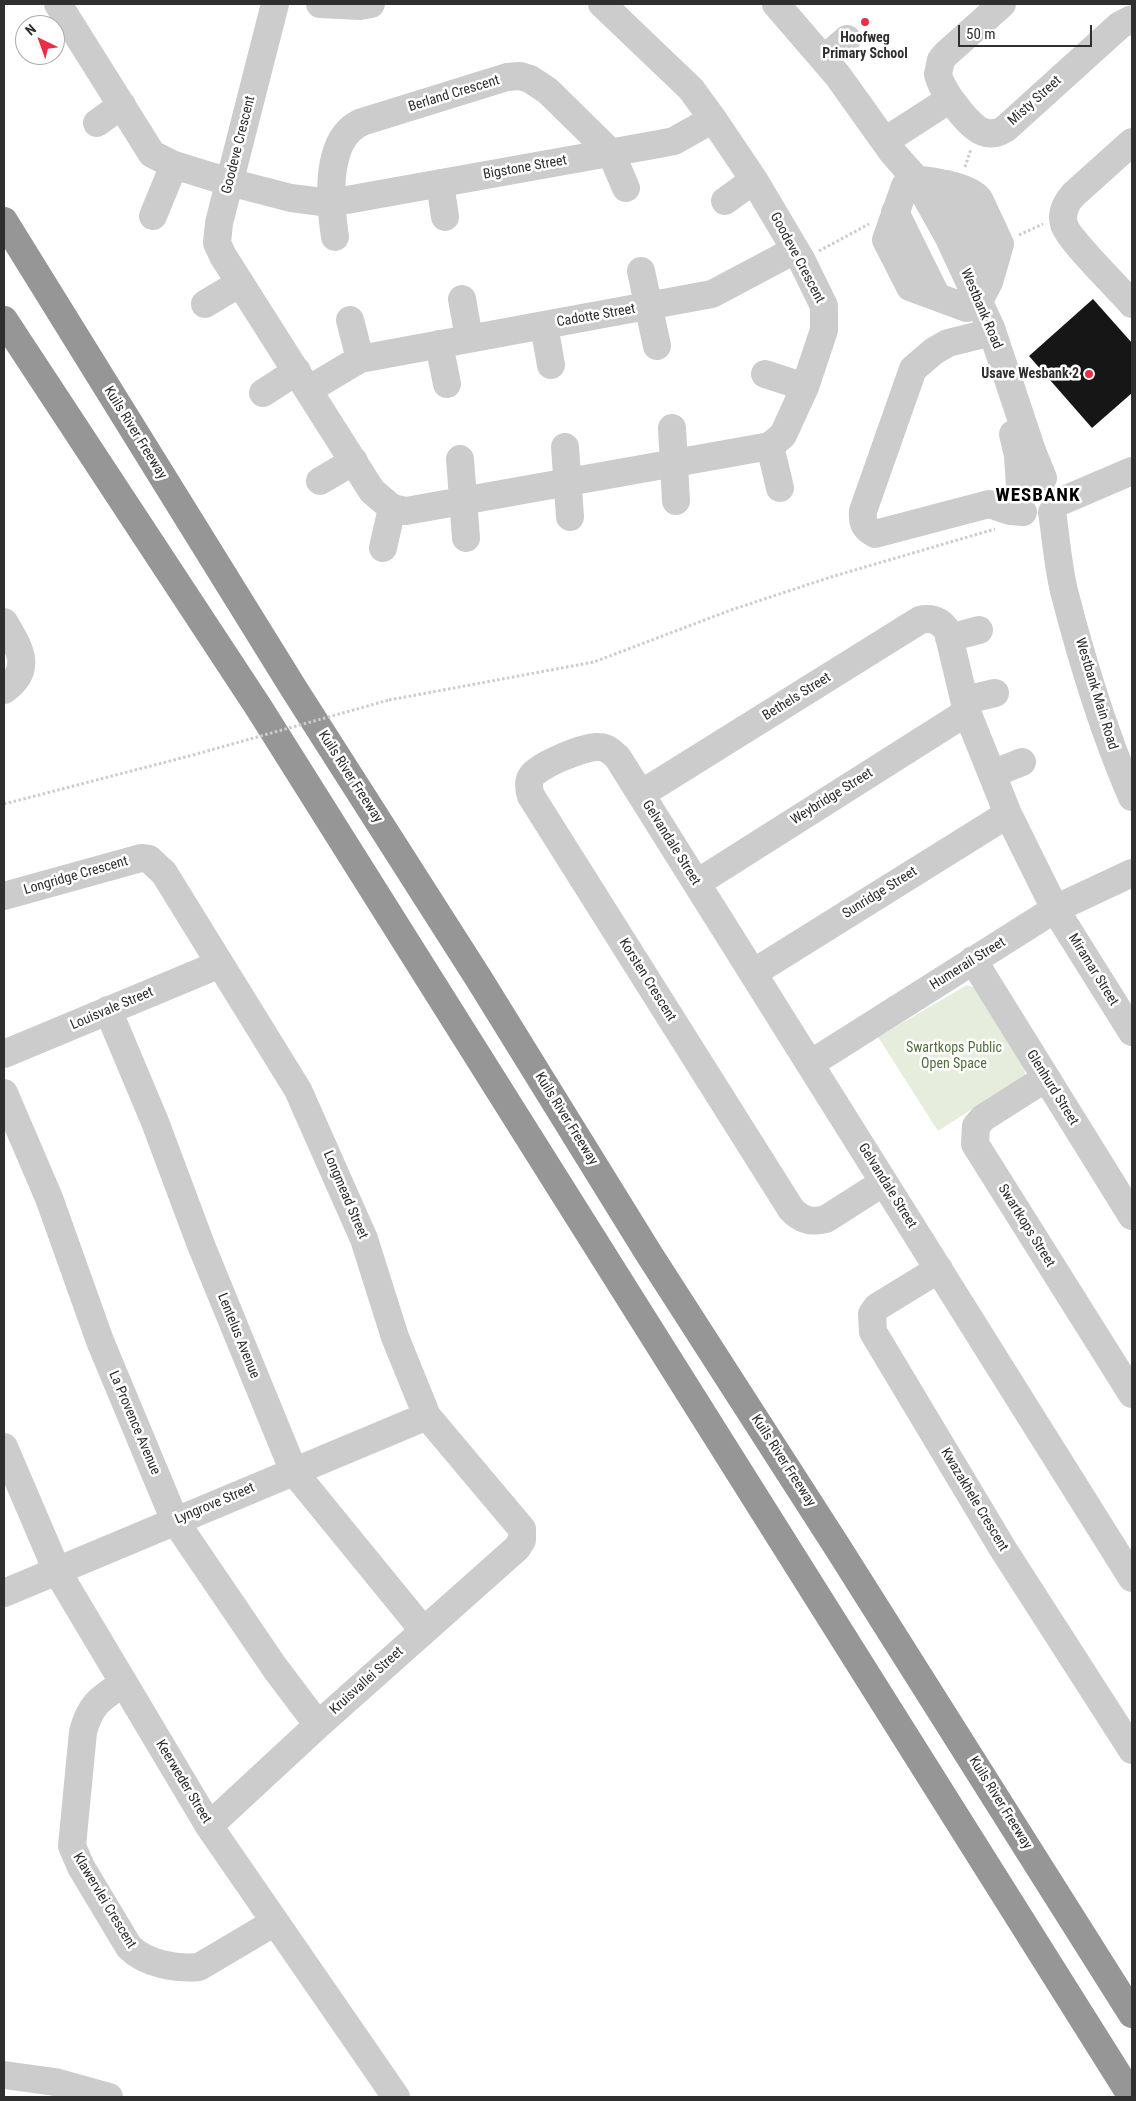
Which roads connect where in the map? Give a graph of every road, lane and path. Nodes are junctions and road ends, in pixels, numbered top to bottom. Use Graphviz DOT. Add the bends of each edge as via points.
graph roads {
  1 [pos="275,4"];
  2 [pos="320,4"];
  3 [pos="371,4"];
  4 [pos="602,4"];
  5 [pos="776,4"];
  6 [pos="1002,4"];
  7 [pos="1132,19"];
  8 [pos="65,24"];
  9 [pos="847,39"];
  10 [pos="824,59"];
  11 [pos="950,99"];
  12 [pos="122,105"];
  13 [pos="713,119"];
  14 [pos="97,123"];
  15 [pos="978,130"];
  16 [pos="1132,142"];
  17 [pos="889,147"];
  18 [pos="611,153"];
  19 [pos="174,165"];
  20 [pos="754,180"];
  21 [pos="230,182"];
  22 [pos="440,183"];
  23 [pos="911,183"];
  24 [pos="957,183"];
  25 [pos="626,188"];
  26 [pos="725,201"];
  27 [pos="330,203"];
  28 [pos="153,216"];
  29 [pos="445,217"];
  30 [pos="1062,218"];
  31 [pos="887,220"];
  32 [pos="4,221"];
  33 [pos="335,237"];
  34 [pos="1014,238"];
  35 [pos="798,256"];
  36 [pos="642,271"];
  37 [pos="240,283"];
  38 [pos="1127,288"];
  39 [pos="462,300"];
  40 [pos="205,304"];
  41 [pos="973,304"];
  42 [pos="648,307"];
  43 [pos="4,320"];
  44 [pos="350,320"];
  45 [pos="544,325"];
  46 [pos="980,335"];
  47 [pos="469,338"];
  48 [pos="439,344"];
  49 [pos="657,346"];
  50 [pos="360,359"];
  51 [pos="551,365"];
  52 [pos="765,374"];
  53 [pos="302,381"];
  54 [pos="447,384"];
  55 [pos="805,387"];
  56 [pos="263,393"];
  57 [pos="672,428"];
  58 [pos="770,446"];
  59 [pos="565,447"];
  60 [pos="460,460"];
  61 [pos="354,461"];
  62 [pos="674,463"];
  63 [pos="1128,472"];
  64 [pos="320,482"];
  65 [pos="568,483"];
  66 [pos="780,488"];
  67 [pos="1040,499"];
  68 [pos="676,501"];
  69 [pos="462,502"];
  70 [pos="392,508"];
  71 [pos="570,517"];
  72 [pos="996,522"];
  73 [pos="466,538"];
  74 [pos="383,548"];
  75 [pos="4,622"];
  76 [pos="979,630"];
  77 [pos="949,638"];
  78 [pos="4,690"];
  79 [pos="995,693"];
  80 [pos="966,706"];
  81 [pos="1022,762"];
  82 [pos="992,774"];
  83 [pos="641,794"];
  84 [pos="1132,797"];
  85 [pos="4,804"];
  86 [pos="1008,814"];
  87 [pos="149,859"];
  88 [pos="1132,873"];
  89 [pos="697,883"];
  90 [pos="4,896"];
  91 [pos="1055,909"];
  92 [pos="974,960"];
  93 [pos="220,964"];
  94 [pos="753,973"];
  95 [pos="108,1010"];
  96 [pos="1132,1032"];
  97 [pos="4,1054"];
  98 [pos="810,1064"];
  99 [pos="1046,1078"];
  100 [pos="4,1093"];
  101 [pos="884,1182"];
  102 [pos="1132,1216"];
  103 [pos="938,1269"];
  104 [pos="1132,1394"];
  105 [pos="427,1416"];
  106 [pos="4,1447"];
  107 [pos="294,1472"];
  108 [pos="175,1521"];
  109 [pos="523,1536"];
  110 [pos="57,1571"];
  111 [pos="1132,1578"];
  112 [pos="4,1593"];
  113 [pos="423,1630"];
  114 [pos="124,1683"];
  115 [pos="318,1725"];
  116 [pos="1132,1750"];
  117 [pos="209,1826"];
  118 [pos="275,1922"];
  119 [pos="1132,2014"];
  120 [pos="4,2074"];
  121 [pos="53,2090"];
  122 [pos="109,2097"];
  123 [pos="396,2097"];
  124 [pos="1132,2097"];
  1 -- 21 [label="street, Goodeve Crescent"];
  2 -- 3 [label="street"];
  4 -- 13 [label="street, Goodeve Crescent" via="691,89"];
  5 -- 10 [label="street, Westbank Road"];
  6 -- 11 [label="street" via="941,60 939,78"];
  7 -- 15 [label="street, Misty Street" via="1120,25 1005,129 996,134"];
  8 -- 12 [label="street, Bigstone Street"];
  9 -- 10 [label="street"];
  10 -- 17 [label="street, Westbank Road"];
  11 -- 15 [label="street"];
  11 -- 17 [label="street"];
  12 -- 14 [label="street"];
  12 -- 19 [label="street, Bigstone Street" via="152,154"];
  13 -- 18 [label="street, Bigstone Street" via="674,141"];
  13 -- 20 [label="street, Goodeve Crescent"];
  15 -- 24 [label="path"];
  16 -- 30 [label="street" via="1067,202"];
  17 -- 23 [label="street, Westbank Road"];
  18 -- 22 [label="street, Bigstone Street"];
  18 -- 25 [label="street"];
  18 -- 27 [label="street, Berland Crescent" via="537,82 520,76 508,77 353,125 340,148 330,188"];
  19 -- 21 [label="street, Bigstone Street"];
  19 -- 28 [label="street"];
  20 -- 26 [label="street"];
  20 -- 35 [label="street, Goodeve Crescent"];
  21 -- 27 [label="street, Bigstone Street" via="290,198"];
  21 -- 37 [label="street, Goodeve Crescent" via="217,242"];
  22 -- 27 [label="street, Bigstone Street"];
  22 -- 29 [label="street"];
  23 -- 24 [label="street"];
  23 -- 31 [label="street"];
  23 -- 41 [label="street, Westbank Road" via="949,238"];
  24 -- 41 [label="street" via="994,265"];
  27 -- 33 [label="street"];
  30 -- 34 [label="path"];
  30 -- 38 [label="street" via="1068,233"];
  31 -- 35 [label="path" via="866,225"];
  31 -- 41 [label="street" via="930,294"];
  32 -- 119 [label="highway, Kuils River Freeway" via="294,689"];
  35 -- 42 [label="street, Cadotte Street" via="712,294"];
  35 -- 55 [label="street, Goodeve Crescent" via="824,306 825,316 824,330"];
  36 -- 42 [label="street, Cadotte Street"];
  37 -- 40 [label="street"];
  37 -- 53 [label="street, Goodeve Crescent"];
  39 -- 47 [label="street"];
  41 -- 46 [label="street, Westbank Road"];
  41 -- 67 [label="street, Westbank Road" via="992,328 1032,451"];
  42 -- 45 [label="street, Cadotte Street"];
  42 -- 49 [label="street, Cadotte Street"];
  43 -- 124 [label="highway" via="258,708"];
  44 -- 50 [label="street"];
  45 -- 47 [label="street, Cadotte Street"];
  45 -- 51 [label="street, Cadotte Street"];
  46 -- 67 [label="street, Westbank Road" via="1006,407 1018,455"];
  46 -- 67 [label="street" via="948,343 913,369 863,511 864,527 875,534 989,504 1010,511"];
  47 -- 48 [label="street, Cadotte Street"];
  48 -- 50 [label="street, Cadotte Street"];
  48 -- 54 [label="street"];
  50 -- 53 [label="street, Cadotte Street"];
  52 -- 55 [label="street"];
  53 -- 56 [label="street"];
  53 -- 61 [label="street, Goodeve Crescent"];
  55 -- 58 [label="street, Goodeve Crescent" via="783,435"];
  57 -- 62 [label="street"];
  58 -- 62 [label="street"];
  58 -- 66 [label="street"];
  59 -- 65 [label="street"];
  60 -- 69 [label="street"];
  61 -- 64 [label="street"];
  61 -- 70 [label="street, Goodeve Crescent" via="372,491"];
  62 -- 65 [label="street"];
  62 -- 68 [label="street"];
  63 -- 67 [label="street" via="1081,477"];
  65 -- 69 [label="street"];
  65 -- 71 [label="street"];
  67 -- 84 [label="street, Westbank Main Road" via="1096,700"];
  69 -- 70 [label="street" via="416,511"];
  69 -- 73 [label="street"];
  70 -- 74 [label="street"];
  72 -- 85 [label="path, bridge" via="995,530 831,577 594,662 389,700"];
  75 -- 78 [label="street" via="16,641 22,662 16,678"];
  76 -- 77 [label="street"];
  77 -- 80 [label="street, Bethels Street"];
  77 -- 83 [label="street, Bethels Street" via="940,622 920,620"];
  79 -- 80 [label="street"];
  80 -- 82 [label="street, Bethels Street"];
  80 -- 89 [label="street, Weybridge Street"];
  81 -- 82 [label="street"];
  82 -- 86 [label="street, Bethels Street"];
  83 -- 89 [label="street, Gelvandale Street"];
  83 -- 101 [label="street, Korsten Crescent" via="615,754 600,747 589,748 543,766 534,772 529,783 532,796 791,1209 804,1219 826,1219"];
  86 -- 91 [label="street, Bethels Street"];
  86 -- 94 [label="street, Sunridge Street"];
  87 -- 90 [label="street, Longridge Crescent" via="131,860"];
  87 -- 93 [label="street, Longmead Street" via="164,873"];
  88 -- 91 [label="street, Humerail Street"];
  89 -- 94 [label="street, Gelvandale Street"];
  91 -- 92 [label="street, Humerail Street"];
  91 -- 96 [label="street, Miramar Street"];
  92 -- 98 [label="street, Humerail Street"];
  92 -- 99 [label="street, Glenhurd Street"];
  93 -- 95 [label="street, Louisvale Street"];
  93 -- 105 [label="street, Longmead Street" via="302,1098 364,1239 395,1337"];
  94 -- 98 [label="street, Gelvandale Street"];
  95 -- 97 [label="street, Louisvale Street"];
  95 -- 107 [label="street, Lentelus Avenue" via="156,1122 200,1245"];
  98 -- 101 [label="street, Gelvandale Street"];
  99 -- 102 [label="street, Glenhurd Street"];
  99 -- 104 [label="street, Swartkops Street" via="983,1118 976,1126 975,1144"];
  100 -- 108 [label="street, La Provence Avenue" via="49,1198 100,1341"];
  101 -- 103 [label="street, Gelvandale Street"];
  103 -- 111 [label="street, Gelvandale Street"];
  103 -- 116 [label="street, Kwazakhele Crescent" via="877,1307 872,1314 872,1332 1003,1549"];
  105 -- 107 [label="street, Lyngrove Street"];
  105 -- 109 [label="street, Longmead Street" via="519,1523"];
  106 -- 110 [label="street, Keerweder Street"];
  107 -- 108 [label="street, Lyngrove Street"];
  107 -- 113 [label="street, Lentelus Avenue"];
  108 -- 110 [label="street, Lyngrove Street"];
  108 -- 115 [label="street, La Provence Avenue"];
  109 -- 113 [label="street, Kruisvallei Street" via="517,1548"];
  110 -- 112 [label="street, Lyngrove Street"];
  110 -- 114 [label="street, Keerweder Street"];
  113 -- 115 [label="street, Kruisvallei Street"];
  114 -- 117 [label="street, Keerweder Street"];
  114 -- 118 [label="street, Klawervlei Crescent" via="99,1700 87,1717 72,1846 129,1947 158,1963 199,1967"];
  115 -- 117 [label="street, Kruisvallei Street"];
  117 -- 118 [label="street, Keerweder Street"];
  118 -- 123 [label="street, Keerweder Street"];
  120 -- 121 [label="street"];
  121 -- 122 [label="street"];
}
